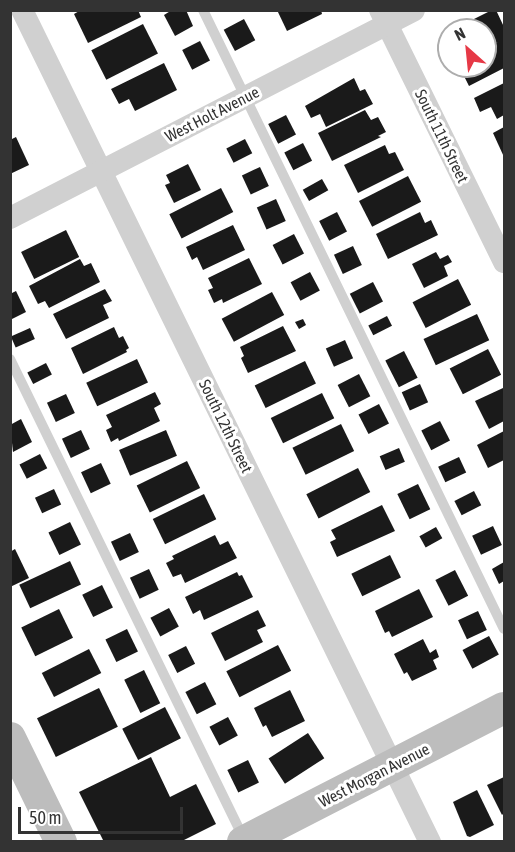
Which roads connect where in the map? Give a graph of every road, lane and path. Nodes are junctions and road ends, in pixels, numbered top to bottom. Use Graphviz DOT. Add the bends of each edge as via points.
graph roads {
  1 [pos="22,10"];
  2 [pos="203,10"];
  3 [pos="414,10"];
  4 [pos="383,18"];
  5 [pos="246,97"];
  6 [pos="102,170"];
  7 [pos="10,218"];
  8 [pos="504,262"];
  9 [pos="10,359"];
  10 [pos="504,629"];
  11 [pos="504,708"];
  12 [pos="10,738"];
  13 [pos="392,766"];
  14 [pos="244,841"];
  15 [pos="61,842"];
  16 [pos="430,842"];
  1 -- 6 [label="street, South 12th Street"];
  2 -- 5 [label="lane"];
  3 -- 4 [label="street, West Holt Avenue"];
  4 -- 5 [label="street, West Holt Avenue"];
  4 -- 8 [label="street, South 11th Street"];
  5 -- 6 [label="street, West Holt Avenue"];
  5 -- 10 [label="lane"];
  6 -- 7 [label="street, West Holt Avenue"];
  6 -- 13 [label="street, South 12th Street"];
  9 -- 14 [label="lane"];
  11 -- 13 [label="street, West Morgan Avenue"];
  12 -- 15 [label="street"];
  13 -- 14 [label="street, West Morgan Avenue"];
  13 -- 16 [label="street, South 12th Street"];
}
